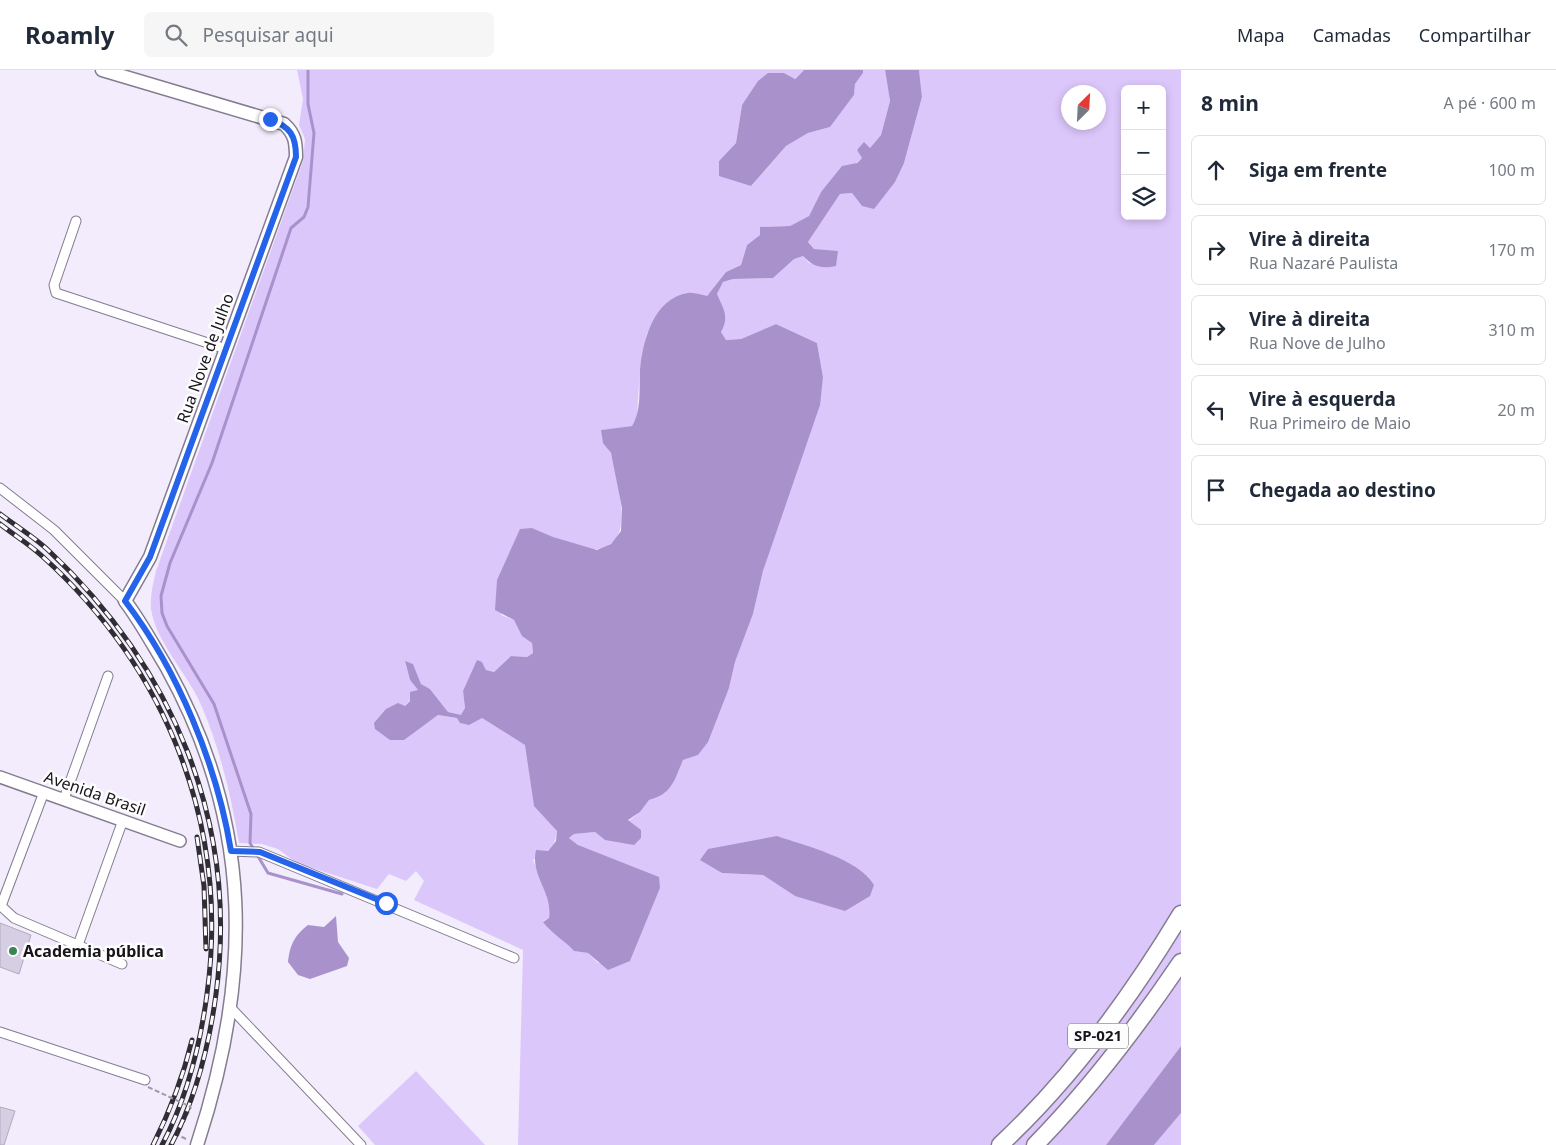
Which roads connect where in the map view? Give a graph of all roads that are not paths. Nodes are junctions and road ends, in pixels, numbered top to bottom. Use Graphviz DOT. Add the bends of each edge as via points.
graph roads {
  1 [pos="102,70"];
  2 [pos="76,221"];
  3 [pos="226,349"];
  4 [pos="0,488"];
  5 [pos="125,601"];
  6 [pos="108,676"];
  7 [pos="0,777"];
  8 [pos="44,792"];
  9 [pos="64,799"];
  10 [pos="123,820"];
  11 [pos="180,840"];
  12 [pos="237,851"];
  13 [pos="1,905"];
  14 [pos="1181,914"];
  15 [pos="78,945"];
  16 [pos="514,958"];
  17 [pos="1181,962"];
  18 [pos="122,964"];
  19 [pos="230,1007"];
  20 [pos="0,1032"];
  21 [pos="147,1084"];
  22 [pos="197,1145"];
  23 [pos="361,1145"];
  24 [pos="1000,1145"];
  25 [pos="1035,1145"];
  1 -- 3 [label="main road, Rua Nove de Julho" via="284,124 293,133 296,157"];
  2 -- 3 [label="street" via="54,285 56,293"];
  3 -- 5 [label="main road, Rua Nove de Julho" via="150,557"];
  4 -- 5 [label="street" via="54,530"];
  5 -- 12 [label="main road" via="141,622 194,721"];
  6 -- 9 [label="street"];
  7 -- 8 [label="street, Avenida Brasil"];
  8 -- 9 [label="street, Avenida Brasil"];
  8 -- 13 [label="street"];
  9 -- 10 [label="street, Avenida Brasil"];
  10 -- 11 [label="street, Avenida Brasil"];
  10 -- 15 [label="street"];
  12 -- 16 [label="street" via="260,852"];
  12 -- 19 [label="main road" via="237,934"];
  13 -- 15 [label="street" via="14,918"];
  14 -- 24 [label="highway, SP-021" via="1098,1035"];
  15 -- 18 [label="street"];
  17 -- 25 [label="highway, SP-021" via="1128,1038"];
  19 -- 22 [label="main road" via="213,1091"];
  19 -- 23 [label="street"];
  20 -- 21 [label="street"];
}
